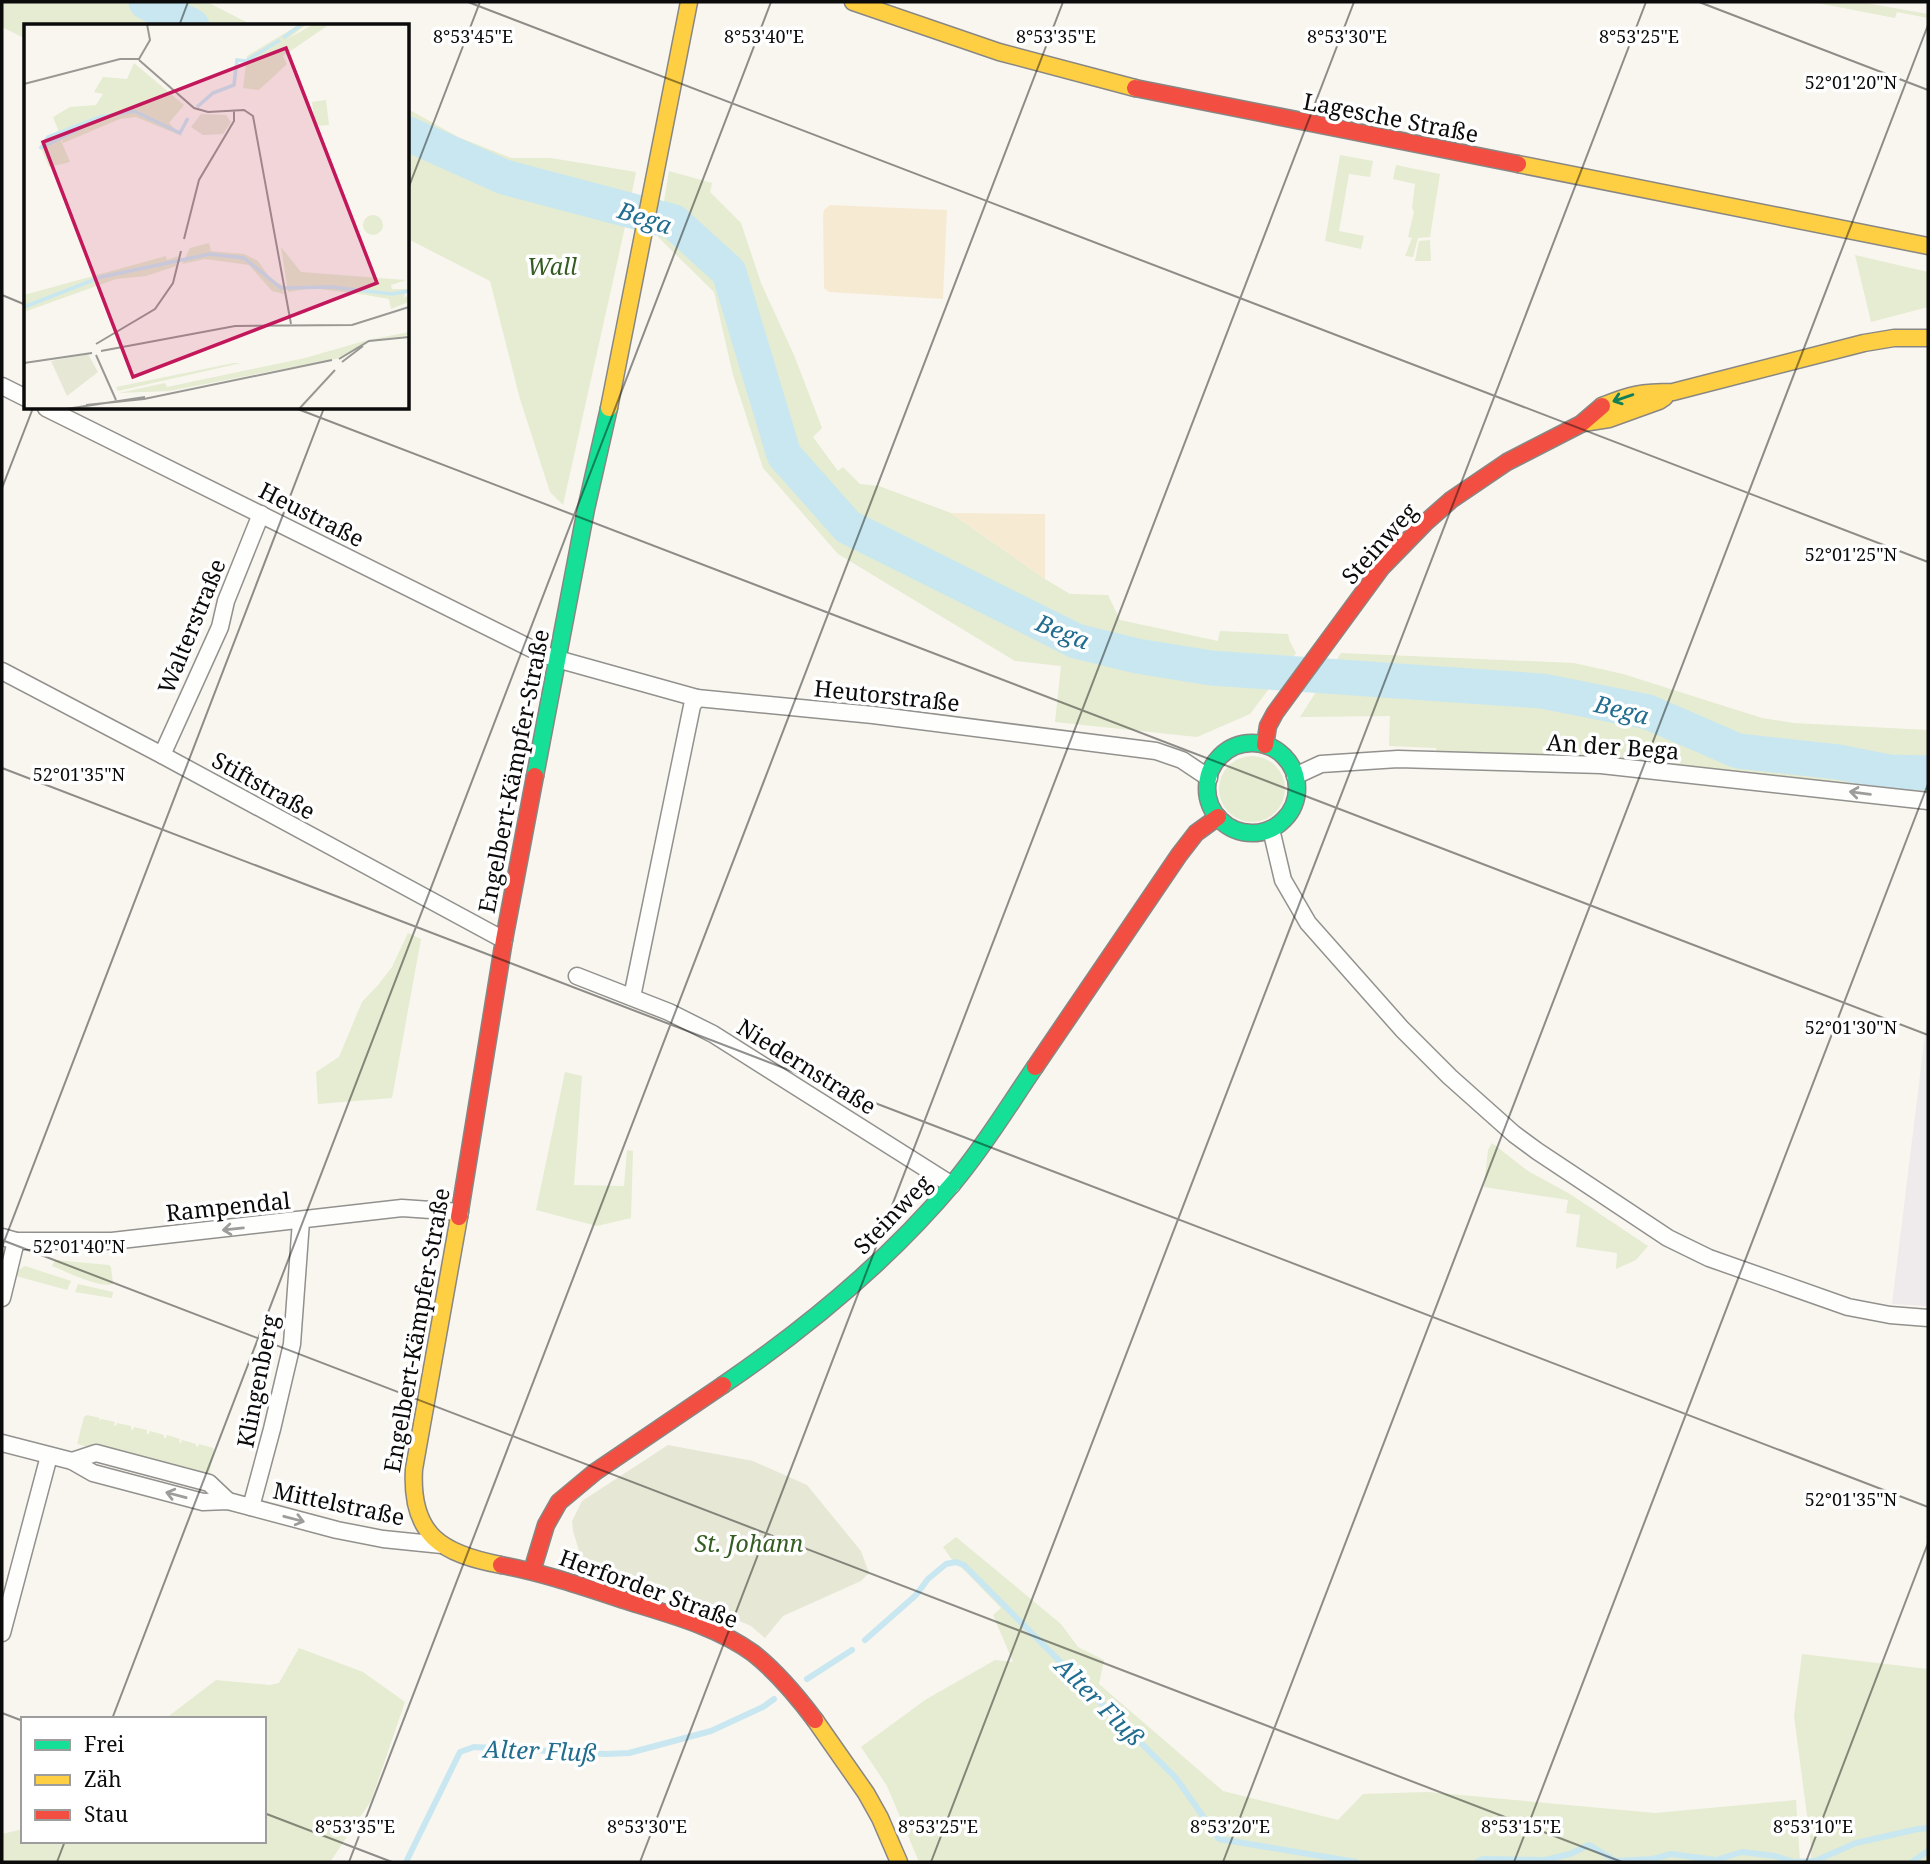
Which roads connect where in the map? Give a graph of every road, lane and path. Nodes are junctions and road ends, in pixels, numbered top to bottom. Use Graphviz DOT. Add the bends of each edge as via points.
graph roads {
  1 [pos="689,2"];
  2 [pos="853,2"];
  3 [pos="1928,246"];
  4 [pos="1928,338"];
  5 [pos="2,386"];
  6 [pos="24,397"];
  7 [pos="50,410"];
  8 [pos="261,514"];
  9 [pos="557,659"];
  10 [pos="2,671"];
  11 [pos="697,698"];
  12 [pos="1265,745"];
  13 [pos="162,755"];
  14 [pos="1296,776"];
  15 [pos="1209,778"];
  16 [pos="1928,801"];
  17 [pos="1218,817"];
  18 [pos="1271,829"];
  19 [pos="504,940"];
  20 [pos="577,976"];
  21 [pos="632,997"];
  22 [pos="952,1185"];
  23 [pos="460,1212"];
  24 [pos="301,1221"];
  25 [pos="9,1239"];
  26 [pos="2,1298"];
  27 [pos="1928,1318"];
  28 [pos="2,1443"];
  29 [pos="49,1455"];
  30 [pos="72,1461"];
  31 [pos="228,1501"];
  32 [pos="251,1507"];
  33 [pos="442,1545"];
  34 [pos="532,1571"];
  35 [pos="2,1633"];
  36 [pos="899,1862"];
  1 -- 9 [label="street, Engelbert-Kämpfer-Straße"];
  2 -- 3 [label="street, Lagesche Straße" via="1091,78"];
  4 -- 12 [label="street, Steinweg" via="1864,343 1672,392 1609,419 1581,424 1507,462 1451,500 1382,567 1275,713"];
  5 -- 6 [label="street"];
  7 -- 8 [label="street, Heustraße"];
  8 -- 9 [label="street, Heustraße"];
  8 -- 13 [label="street, Walterstraße" via="220,627"];
  9 -- 11 [label="street, Heutorstraße"];
  9 -- 19 [label="street, Engelbert-Kämpfer-Straße"];
  10 -- 13 [label="street, Stiftstraße"];
  11 -- 15 [label="street, Heutorstraße" via="1156,751 1182,760"];
  11 -- 21 [label="street"];
  12 -- 14 [label="street" via="1284,756"];
  12 -- 15 [label="street" via="1253,743 1228,750 1212,767"];
  13 -- 19 [label="street, Stiftstraße"];
  16 -- 14 [label="street, An der Bega, one-way" via="1601,765 1398,760 1321,764"];
  14 -- 18 [label="street" via="1290,813"];
  15 -- 17 [label="street" via="1210,802"];
  17 -- 18 [label="street" via="1240,831"];
  17 -- 22 [label="street, Steinweg" via="1196,833 1179,855"];
  18 -- 27 [label="street" via="1283,880 1308,923 1402,1029 1514,1134 1668,1238 1709,1258 1848,1307"];
  19 -- 23 [label="street, Engelbert-Kämpfer-Straße"];
  20 -- 21 [label="street, Niedernstraße"];
  21 -- 22 [label="street, Niedernstraße" via="713,1034"];
  22 -- 34 [label="street, Steinweg" via="874,1267 815,1317 556,1504"];
  23 -- 24 [label="street, Rampendal" via="402,1208"];
  23 -- 33 [label="street, Engelbert-Kämpfer-Straße" via="412,1489 426,1528"];
  24 -- 25 [label="street, Rampendal, one-way" via="112,1241"];
  24 -- 32 [label="street, Klingenberg" via="292,1344"];
  25 -- 26 [label="street"];
  28 -- 29 [label="street, Mittelstraße"];
  29 -- 30 [label="street, Mittelstraße"];
  29 -- 35 [label="street"];
  31 -- 30 [label="street, Mittelstraße, one-way" via="203,1502 93,1473"];
  30 -- 31 [label="street, Mittelstraße" via="96,1453 209,1483"];
  31 -- 32 [label="street, Mittelstraße"];
  32 -- 33 [label="street, Mittelstraße, one-way" via="337,1530"];
  33 -- 34 [label="street, Herforder Straße" via="457,1554"];
  34 -- 36 [label="street, Herforder Straße" via="677,1618 744,1647 796,1694 836,1748 881,1820"];
}
